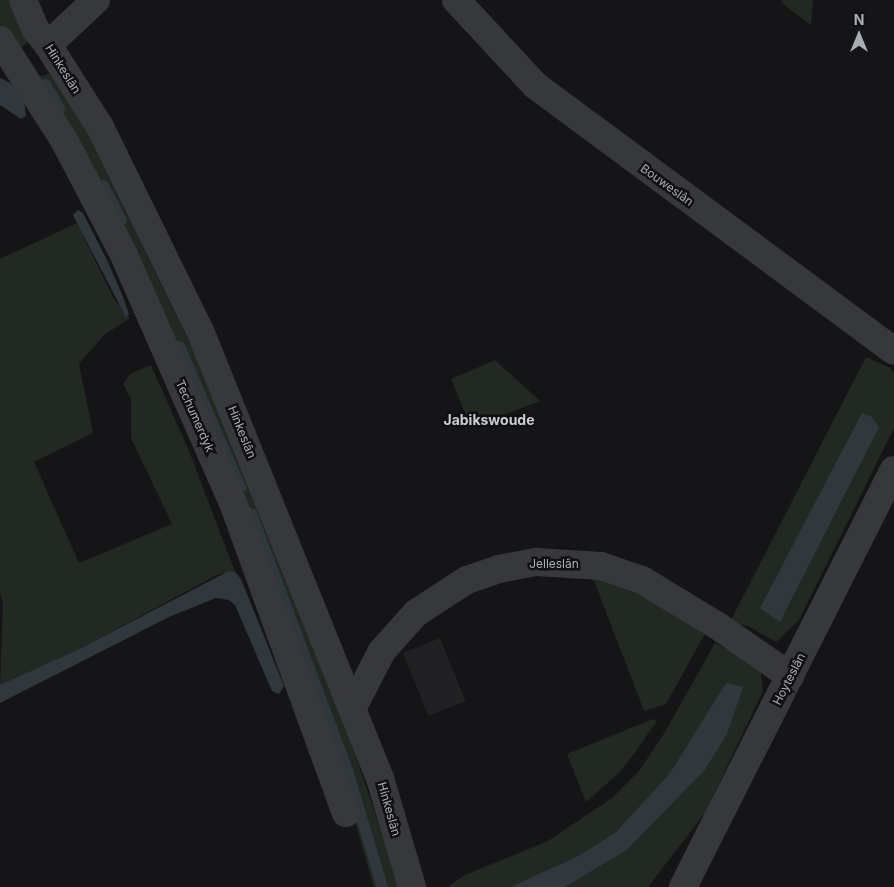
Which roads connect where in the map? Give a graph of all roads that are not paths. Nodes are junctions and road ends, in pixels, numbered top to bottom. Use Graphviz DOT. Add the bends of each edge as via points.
graph roads {
  1 [pos="23,0"];
  2 [pos="96,0"];
  3 [pos="456,0"];
  4 [pos="0,40"];
  5 [pos="48,44"];
  6 [pos="894,351"];
  7 [pos="894,470"];
  8 [pos="790,676"];
  9 [pos="352,709"];
  10 [pos="346,813"];
  11 [pos="412,887"];
  12 [pos="684,887"];
  1 -- 5 [label="street, Hinkeslân" via="36,30"];
  2 -- 5 [label="street"];
  3 -- 6 [label="street, Bouweslân" via="536,86"];
  4 -- 10 [label="street, Techumerdyk" via="64,140 124,255 233,503"];
  5 -- 9 [label="street, Hinkeslân" via="100,127 201,333"];
  7 -- 8 [label="street, Hoyteslân"];
  8 -- 9 [label="street, Jelleslân" via="718,626 642,580 601,566 536,562 499,568 467,580 416,613 382,651"];
  8 -- 12 [label="street, Hoyteslân"];
  9 -- 11 [label="street, Hinkeslân" via="380,778"];
}
